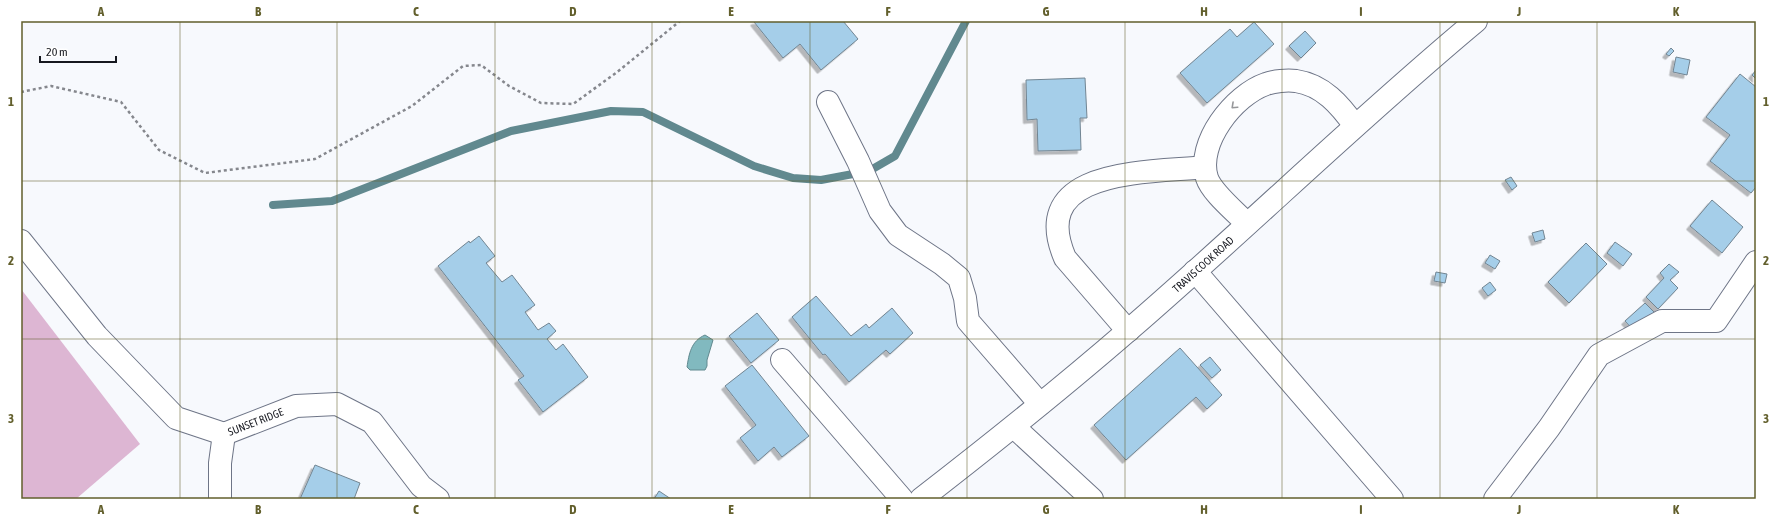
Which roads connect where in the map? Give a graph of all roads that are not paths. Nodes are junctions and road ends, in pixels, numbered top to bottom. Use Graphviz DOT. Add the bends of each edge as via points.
graph roads {
  1 [pos="1476,21"];
  2 [pos="828,102"];
  3 [pos="1355,126"];
  4 [pos="1206,157"];
  5 [pos="1247,224"];
  6 [pos="21,241"];
  7 [pos="1756,262"];
  8 [pos="1195,271"];
  9 [pos="1128,331"];
  10 [pos="782,360"];
  11 [pos="1040,404"];
  12 [pos="1014,427"];
  13 [pos="224,434"];
  14 [pos="220,499"];
  15 [pos="438,499"];
  16 [pos="902,499"];
  17 [pos="922,499"];
  18 [pos="1092,499"];
  19 [pos="1392,499"];
  20 [pos="1495,499"];
  1 -- 3 [label="street, TRAVIS COOK ROAD" via="1414,72"];
  2 -- 11 [label="street" via="880,211 898,235 959,278 968,321"];
  3 -- 4 [label="street, one-way" via="1324,91 1296,81 1266,84 1247,94 1228,112 1217,127"];
  3 -- 5 [label="street, TRAVIS COOK ROAD"];
  4 -- 5 [label="street" via="1207,179"];
  4 -- 9 [label="street" via="1099,180 1071,194 1062,205 1059,218 1061,249"];
  5 -- 8 [label="street, TRAVIS COOK ROAD"];
  6 -- 13 [label="street, SUNSET RIDGE" via="97,336 176,418"];
  7 -- 20 [label="street" via="1716,321 1662,321 1599,355 1549,428"];
  8 -- 9 [label="street, TRAVIS COOK ROAD"];
  8 -- 19 [label="street"];
  9 -- 11 [label="street, TRAVIS COOK ROAD"];
  10 -- 16 [label="street"];
  11 -- 12 [label="street, TRAVIS COOK ROAD"];
  12 -- 17 [label="street, TRAVIS COOK ROAD"];
  12 -- 18 [label="street"];
  13 -- 14 [label="street" via="220,463"];
  13 -- 15 [label="street, SUNSET RIDGE" via="296,406 337,404 372,422 421,486"];
}
